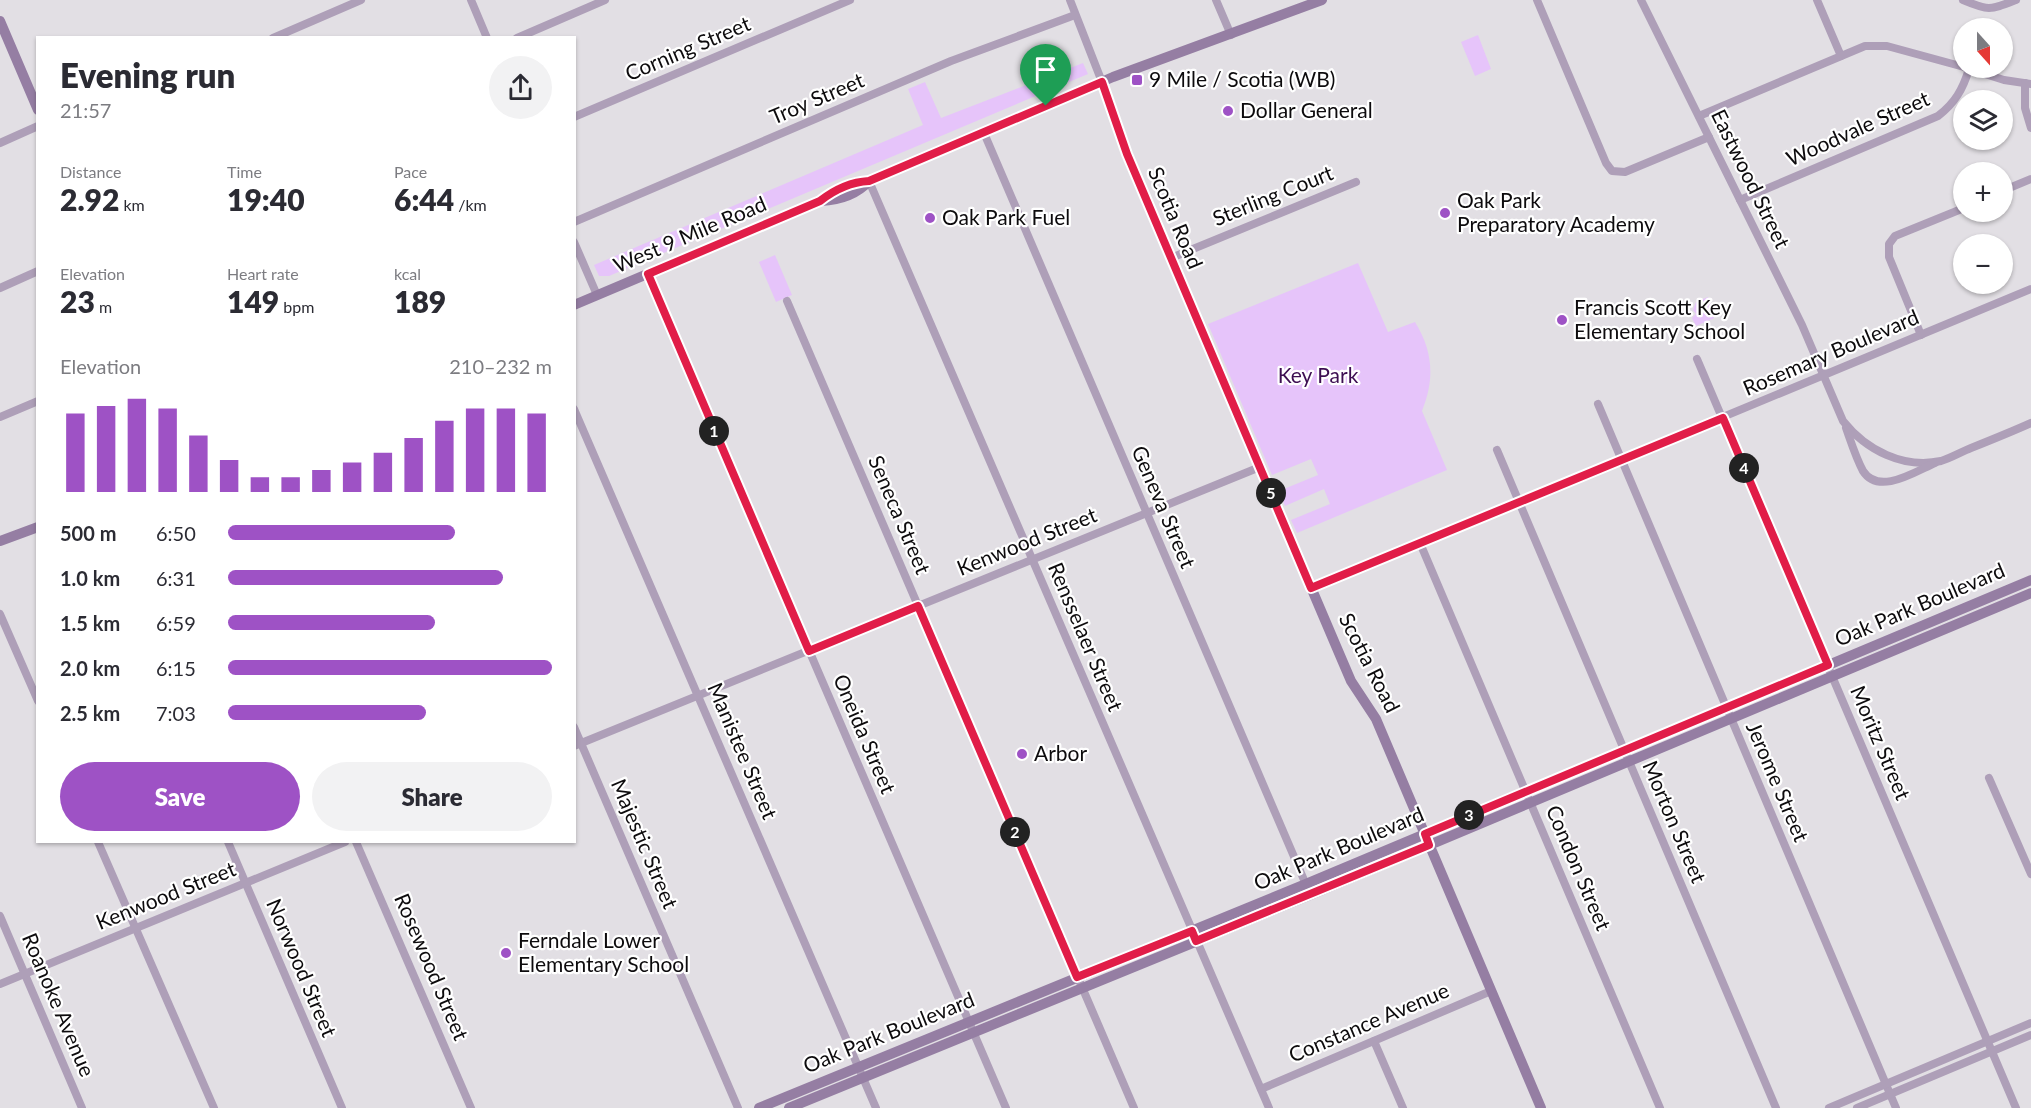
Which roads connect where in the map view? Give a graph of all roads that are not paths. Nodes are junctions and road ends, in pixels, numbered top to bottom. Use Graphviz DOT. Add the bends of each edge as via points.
graph roads {
  1 [pos="361,0"];
  2 [pos="471,0"];
  3 [pos="605,0"];
  4 [pos="850,0"];
  5 [pos="1070,0"];
  6 [pos="1216,0"];
  7 [pos="1322,0"];
  8 [pos="1537,0"];
  9 [pos="1641,0"];
  10 [pos="1817,0"];
  11 [pos="1963,0"];
  12 [pos="2016,0"];
  13 [pos="1075,15"];
  14 [pos="0,21"];
  15 [pos="1231,35"];
  16 [pos="278,36"];
  17 [pos="486,36"];
  18 [pos="522,36"];
  19 [pos="1841,56"];
  20 [pos="1953,64"];
  21 [pos="1965,78"];
  22 [pos="1998,78"];
  23 [pos="1102,82"];
  24 [pos="2028,84"];
  25 [pos="36,105"];
  26 [pos="576,116"];
  27 [pos="1699,116"];
  28 [pos="36,127"];
  29 [pos="2031,128"];
  30 [pos="984,132"];
  31 [pos="1709,137"];
  32 [pos="0,143"];
  33 [pos="2031,179"];
  34 [pos="869,181"];
  35 [pos="1356,182"];
  36 [pos="2013,186"];
  37 [pos="1740,200"];
  38 [pos="1953,212"];
  39 [pos="576,221"];
  40 [pos="576,247"];
  41 [pos="1171,258"];
  42 [pos="36,272"];
  43 [pos="648,274"];
  44 [pos="0,288"];
  45 [pos="2031,289"];
  46 [pos="597,295"];
  47 [pos="787,301"];
  48 [pos="576,304"];
  49 [pos="1921,335"];
  50 [pos="1697,359"];
  51 [pos="1823,376"];
  52 [pos="36,402"];
  53 [pos="1598,404"];
  54 [pos="576,414"];
  55 [pos="0,417"];
  56 [pos="1723,418"];
  57 [pos="1843,421"];
  58 [pos="2031,423"];
  59 [pos="1497,450"];
  60 [pos="1621,460"];
  61 [pos="1940,461"];
  62 [pos="1260,467"];
  63 [pos="1519,502"];
  64 [pos="1147,513"];
  65 [pos="36,528"];
  66 [pos="0,541"];
  67 [pos="1420,543"];
  68 [pos="1032,559"];
  69 [pos="2031,580"];
  70 [pos="1311,588"];
  71 [pos="2031,593"];
  72 [pos="918,606"];
  73 [pos="0,614"];
  74 [pos="809,651"];
  75 [pos="1828,665"];
  76 [pos="1832,676"];
  77 [pos="36,696"];
  78 [pos="698,696"];
  79 [pos="1726,708"];
  80 [pos="1731,719"];
  81 [pos="578,745"];
  82 [pos="1624,751"];
  83 [pos="1629,761"];
  84 [pos="1989,778"];
  85 [pos="1528,797"];
  86 [pos="1427,839"];
  87 [pos="98,843"];
  88 [pos="228,843"];
  89 [pos="343,843"];
  90 [pos="356,843"];
  91 [pos="2031,874"];
  92 [pos="245,883"];
  93 [pos="1306,884"];
  94 [pos="1310,895"];
  95 [pos="0,916"];
  96 [pos="136,928"];
  97 [pos="1194,936"];
  98 [pos="24,973"];
  99 [pos="1080,982"];
  100 [pos="0,984"];
  101 [pos="1491,991"];
  102 [pos="2031,1023"];
  103 [pos="971,1027"];
  104 [pos="2031,1035"];
  105 [pos="1374,1041"];
  106 [pos="1988,1042"];
  107 [pos="1992,1051"];
  108 [pos="860,1073"];
  109 [pos="1886,1084"];
  110 [pos="1261,1089"];
  111 [pos="1890,1094"];
  112 [pos="82,1108"];
  113 [pos="214,1108"];
  114 [pos="342,1108"];
  115 [pos="471,1108"];
  116 [pos="738,1108"];
  117 [pos="759,1108"];
  118 [pos="789,1108"];
  119 [pos="876,1108"];
  120 [pos="1006,1108"];
  121 [pos="1134,1108"];
  122 [pos="1269,1108"];
  123 [pos="1403,1108"];
  124 [pos="1541,1108"];
  125 [pos="1660,1108"];
  126 [pos="1776,1108"];
  127 [pos="1829,1108"];
  128 [pos="1857,1108"];
  129 [pos="1896,1108"];
  130 [pos="2016,1108"];
  1 -- 16 [label="street"];
  2 -- 17 [label="street"];
  3 -- 18 [label="street"];
  4 -- 26 [label="street, Corning Street"];
  5 -- 13 [label="street, Scotia Road"];
  6 -- 15 [label="street"];
  7 -- 15 [label="street, West 9 Mile Road"];
  8 -- 31 [label="street" via="1612,171 1625,172"];
  9 -- 27 [label="street, Eastwood Street"];
  10 -- 19 [label="street"];
  11 -- 12 [label="street" via="1983,9"];
  13 -- 23 [label="street, Scotia Road"];
  13 -- 39 [label="street, Troy Street" via="951,61"];
  14 -- 25 [label="street"];
  15 -- 23 [label="street, West 9 Mile Road"];
  19 -- 20 [label="street" via="1865,46 1887,46"];
  19 -- 27 [label="street"];
  21 -- 37 [label="street, Woodvale Street" via="1956,100 1938,116"];
  22 -- 24 [label="street"];
  23 -- 30 [label="street, West 9 Mile Road"];
  23 -- 41 [label="street, Scotia Road" via="1127,154"];
  24 -- 29 [label="street" via="2025,108"];
  27 -- 31 [label="street, Eastwood Street"];
  28 -- 32 [label="street"];
  30 -- 34 [label="street, West 9 Mile Road"];
  30 -- 64 [label="street, Geneva Street"];
  31 -- 37 [label="street, Eastwood Street"];
  33 -- 36 [label="street"];
  34 -- 43 [label="street, West 9 Mile Road" via="861,189 833,201 820,201"];
  34 -- 68 [label="street, Rensselaer Street"];
  35 -- 41 [label="street, Sterling Court"];
  37 -- 51 [label="street, Eastwood Street"];
  38 -- 49 [label="street" via="1895,236 1889,244 1889,257"];
  40 -- 46 [label="street"];
  41 -- 62 [label="street, Scotia Road"];
  42 -- 44 [label="street"];
  43 -- 46 [label="street, West 9 Mile Road"];
  43 -- 74 [label="street, Oneida Street"];
  45 -- 49 [label="street, Rosemary Boulevard"];
  46 -- 48 [label="street, West 9 Mile Road"];
  47 -- 72 [label="street, Seneca Street"];
  49 -- 51 [label="street, Rosemary Boulevard"];
  50 -- 56 [label="street, Moritz Street"];
  51 -- 56 [label="street, Rosemary Boulevard"];
  51 -- 57 [label="street, Eastwood Street"];
  52 -- 55 [label="street"];
  53 -- 60 [label="street, Jerome Street"];
  54 -- 78 [label="street, Manistee Street"];
  56 -- 60 [label="street, Rosemary Boulevard"];
  56 -- 75 [label="street, Moritz Street"];
  57 -- 61 [label="street" via="1880,453 1919,462"];
  57 -- 61 [label="street, Eastwood Street" via="1862,470 1874,481 1886,483"];
  58 -- 61 [label="street, Eastwood Street"];
  59 -- 63 [label="street, Morton Street"];
  60 -- 63 [label="street, Rosemary Boulevard"];
  60 -- 79 [label="street, Jerome Street"];
  62 -- 64 [label="street, Kenwood Street"];
  62 -- 70 [label="street, Scotia Road"];
  63 -- 67 [label="street, Rosemary Boulevard"];
  63 -- 82 [label="street, Morton Street"];
  64 -- 68 [label="street, Kenwood Street"];
  64 -- 93 [label="street, Geneva Street"];
  65 -- 66 [label="street"];
  67 -- 70 [label="street, Rosemary Boulevard"];
  67 -- 85 [label="street, Condon Street"];
  68 -- 72 [label="street, Kenwood Street"];
  68 -- 97 [label="street, Rensselaer Street"];
  69 -- 75 [label="street, Oak Park Boulevard"];
  70 -- 86 [label="street, Scotia Road" via="1348,674 1376,719"];
  71 -- 76 [label="street, Oak Park Boulevard"];
  72 -- 74 [label="street, Kenwood Street"];
  72 -- 99 [label="street, Seneca Street"];
  73 -- 77 [label="street"];
  74 -- 78 [label="street, Kenwood Street"];
  74 -- 103 [label="street, Oneida Street"];
  75 -- 76 [label="street, Moritz Street"];
  75 -- 79 [label="street, Oak Park Boulevard"];
  76 -- 80 [label="street, Oak Park Boulevard"];
  76 -- 106 [label="street, Moritz Street"];
  78 -- 81 [label="street, Kenwood Street"];
  78 -- 108 [label="street, Manistee Street"];
  79 -- 80 [label="street, Jerome Street"];
  79 -- 82 [label="street, Oak Park Boulevard"];
  80 -- 83 [label="street, Oak Park Boulevard"];
  80 -- 109 [label="street, Jerome Street"];
  81 -- 116 [label="street, Majestic Street"];
  82 -- 83 [label="street, Morton Street"];
  82 -- 85 [label="street, Oak Park Boulevard"];
  83 -- 85 [label="street, Oak Park Boulevard"];
  83 -- 126 [label="street, Morton Street"];
  84 -- 91 [label="street"];
  85 -- 86 [label="street, Oak Park Boulevard"];
  85 -- 125 [label="street, Condon Street"];
  86 -- 93 [label="street, Oak Park Boulevard"];
  86 -- 94 [label="street, Oak Park Boulevard"];
  86 -- 101 [label="street, Scotia Road"];
  87 -- 96 [label="street"];
  88 -- 92 [label="street, Norwood Street"];
  89 -- 92 [label="street, Kenwood Street"];
  90 -- 115 [label="street, Rosewood Street"];
  92 -- 96 [label="street, Kenwood Street"];
  92 -- 114 [label="street, Norwood Street"];
  93 -- 94 [label="street, Geneva Street"];
  93 -- 97 [label="street, Oak Park Boulevard"];
  94 -- 97 [label="street, Oak Park Boulevard"];
  95 -- 98 [label="street, Roanoke Avenue"];
  96 -- 98 [label="street, Kenwood Street"];
  96 -- 113 [label="street"];
  97 -- 99 [label="street, Oak Park Boulevard"];
  97 -- 110 [label="street, Rensselaer Street"];
  98 -- 100 [label="street, Kenwood Street"];
  98 -- 112 [label="street, Roanoke Avenue"];
  99 -- 103 [label="street, Oak Park Boulevard"];
  99 -- 121 [label="street, Seneca Street"];
  101 -- 105 [label="street, Constance Avenue"];
  101 -- 124 [label="street, Scotia Road"];
  102 -- 106 [label="street"];
  103 -- 108 [label="street, Oak Park Boulevard"];
  103 -- 120 [label="street, Oneida Street"];
  104 -- 107 [label="street"];
  105 -- 110 [label="street, Constance Avenue"];
  105 -- 123 [label="street"];
  106 -- 107 [label="street, Moritz Street"];
  106 -- 109 [label="street"];
  107 -- 111 [label="street"];
  107 -- 130 [label="street, Moritz Street"];
  108 -- 117 [label="street, Oak Park Boulevard"];
  108 -- 118 [label="street, Oak Park Boulevard"];
  108 -- 119 [label="street, Manistee Street"];
  109 -- 111 [label="street, Jerome Street"];
  109 -- 127 [label="street"];
  110 -- 122 [label="street, Rensselaer Street"];
  111 -- 128 [label="street"];
  111 -- 129 [label="street, Jerome Street"];
}
